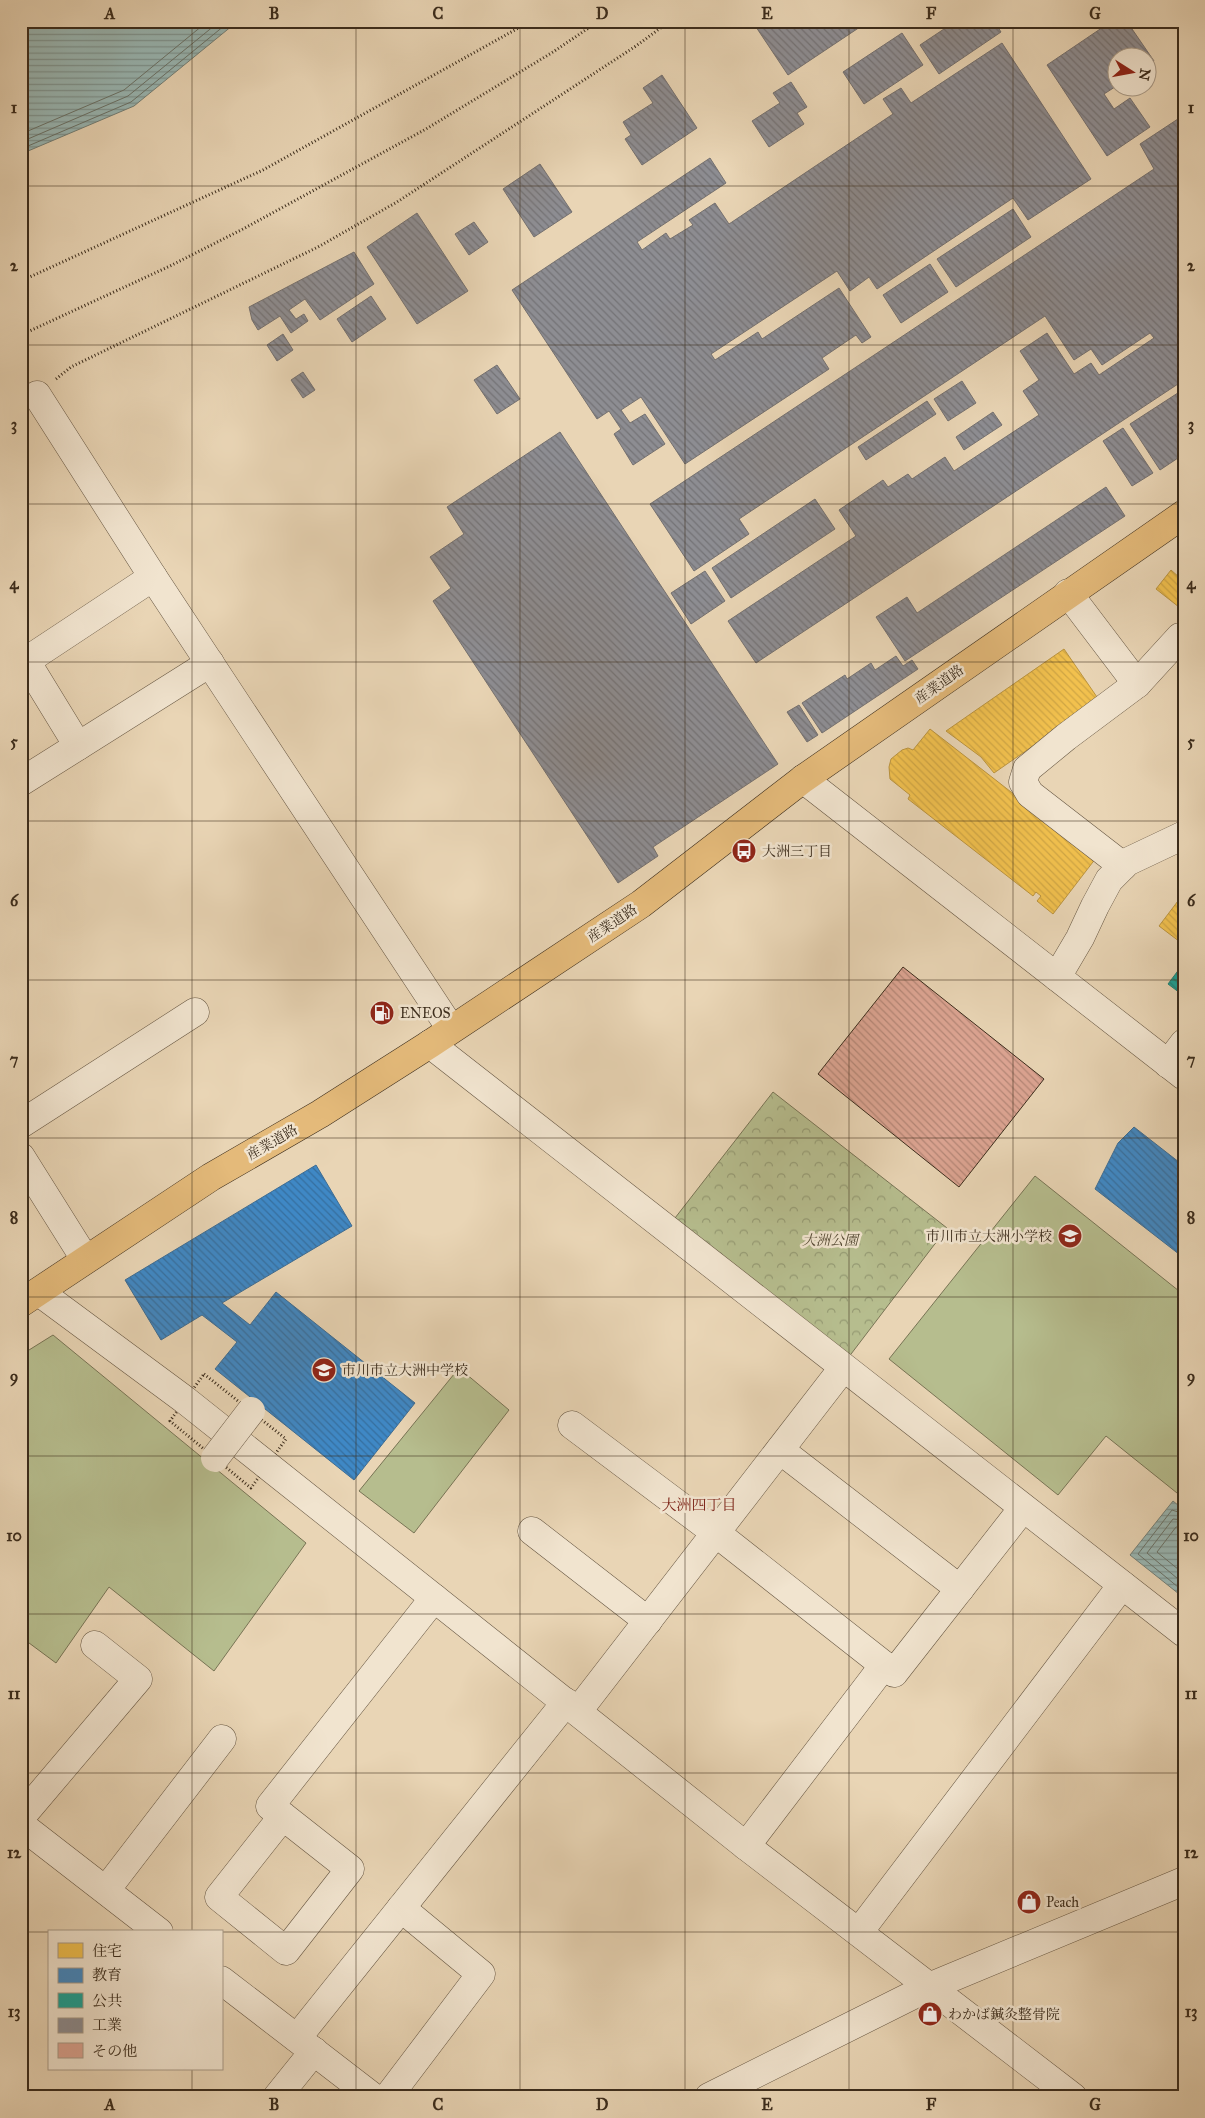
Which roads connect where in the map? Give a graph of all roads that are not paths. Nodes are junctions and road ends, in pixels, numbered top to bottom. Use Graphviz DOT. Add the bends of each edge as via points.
graph roads {
  1 [pos="37,395"];
  2 [pos="1184,514"];
  3 [pos="153,576"];
  4 [pos="1068,593"];
  5 [pos="1180,637"];
  6 [pos="210,663"];
  7 [pos="1137,684"];
  8 [pos="78,746"];
  9 [pos="803,779"];
  10 [pos="21,782"];
  11 [pos="1184,835"];
  12 [pos="1123,866"];
  13 [pos="1057,977"];
  14 [pos="195,1012"];
  15 [pos="441,1036"];
  16 [pos="1178,1061"];
  17 [pos="21,1124"];
  18 [pos="22,1158"];
  19 [pos="85,1259"];
  20 [pos="30,1297"];
  21 [pos="843,1368"];
  22 [pos="251,1411"];
  23 [pos="572,1424"];
  24 [pos="780,1450"];
  25 [pos="215,1458"];
  26 [pos="1024,1508"];
  27 [pos="532,1531"];
  28 [pos="716,1533"];
  29 [pos="1122,1585"];
  30 [pos="960,1589"];
  31 [pos="434,1598"];
  32 [pos="648,1621"];
  33 [pos="1184,1633"];
  34 [pos="95,1645"];
  35 [pos="884,1665"];
  36 [pos="572,1707"];
  37 [pos="222,1739"];
  38 [pos="21,1816"];
  39 [pos="283,1816"];
  40 [pos="21,1825"];
  41 [pos="746,1846"];
  42 [pos="1184,1881"];
  43 [pos="106,1890"];
  44 [pos="401,1908"];
  45 [pos="156,1930"];
  46 [pos="859,1932"];
  47 [pos="222,1981"];
  48 [pos="929,1987"];
  49 [pos="305,2045"];
  50 [pos="277,2097"];
  51 [pos="373,2097"];
  52 [pos="388,2097"];
  53 [pos="709,2097"];
  54 [pos="1073,2097"];
  1 -- 3 [label="street"];
  2 -- 4 [label="main road, 産業道路"];
  3 -- 6 [label="street"];
  3 -- 8 [label="street" via="26,661"];
  4 -- 7 [label="street"];
  4 -- 9 [label="main road, 産業道路"];
  5 -- 7 [label="street"];
  6 -- 8 [label="street"];
  6 -- 15 [label="street"];
  7 -- 12 [label="street" via="1027,770 1023,782 1030,794"];
  8 -- 10 [label="street"];
  9 -- 13 [label="street"];
  9 -- 15 [label="main road, 産業道路" via="641,904"];
  11 -- 12 [label="street"];
  12 -- 13 [label="street" via="1109,880"];
  13 -- 16 [label="street"];
  14 -- 17 [label="street"];
  15 -- 19 [label="main road, 産業道路" via="320,1114 211,1177"];
  15 -- 21 [label="street"];
  18 -- 19 [label="street"];
  19 -- 20 [label="main road, 産業道路"];
  20 -- 31 [label="street" via="185,1400"];
  21 -- 24 [label="street"];
  21 -- 26 [label="street"];
  22 -- 25 [label="street, bridge"];
  23 -- 28 [label="street"];
  24 -- 28 [label="street"];
  24 -- 30 [label="street"];
  26 -- 29 [label="street"];
  26 -- 30 [label="street"];
  27 -- 32 [label="street"];
  28 -- 32 [label="street"];
  28 -- 35 [label="street"];
  29 -- 33 [label="street"];
  29 -- 46 [label="street"];
  30 -- 35 [label="street" via="894,1673"];
  31 -- 36 [label="street"];
  31 -- 39 [label="street" via="270,1806"];
  32 -- 36 [label="street"];
  34 -- 38 [label="street" via="138,1679"];
  35 -- 41 [label="street"];
  36 -- 41 [label="street"];
  36 -- 44 [label="street"];
  37 -- 43 [label="street"];
  39 -- 39 [label="street" via="350,1870 286,1951 218,1897"];
  40 -- 43 [label="street"];
  41 -- 46 [label="street"];
  42 -- 48 [label="street"];
  43 -- 45 [label="street"];
  44 -- 49 [label="street"];
  44 -- 52 [label="street" via="481,1974"];
  46 -- 48 [label="street"];
  47 -- 49 [label="street"];
  48 -- 53 [label="street"];
  48 -- 54 [label="street"];
  49 -- 50 [label="street"];
  49 -- 51 [label="street"];
}
